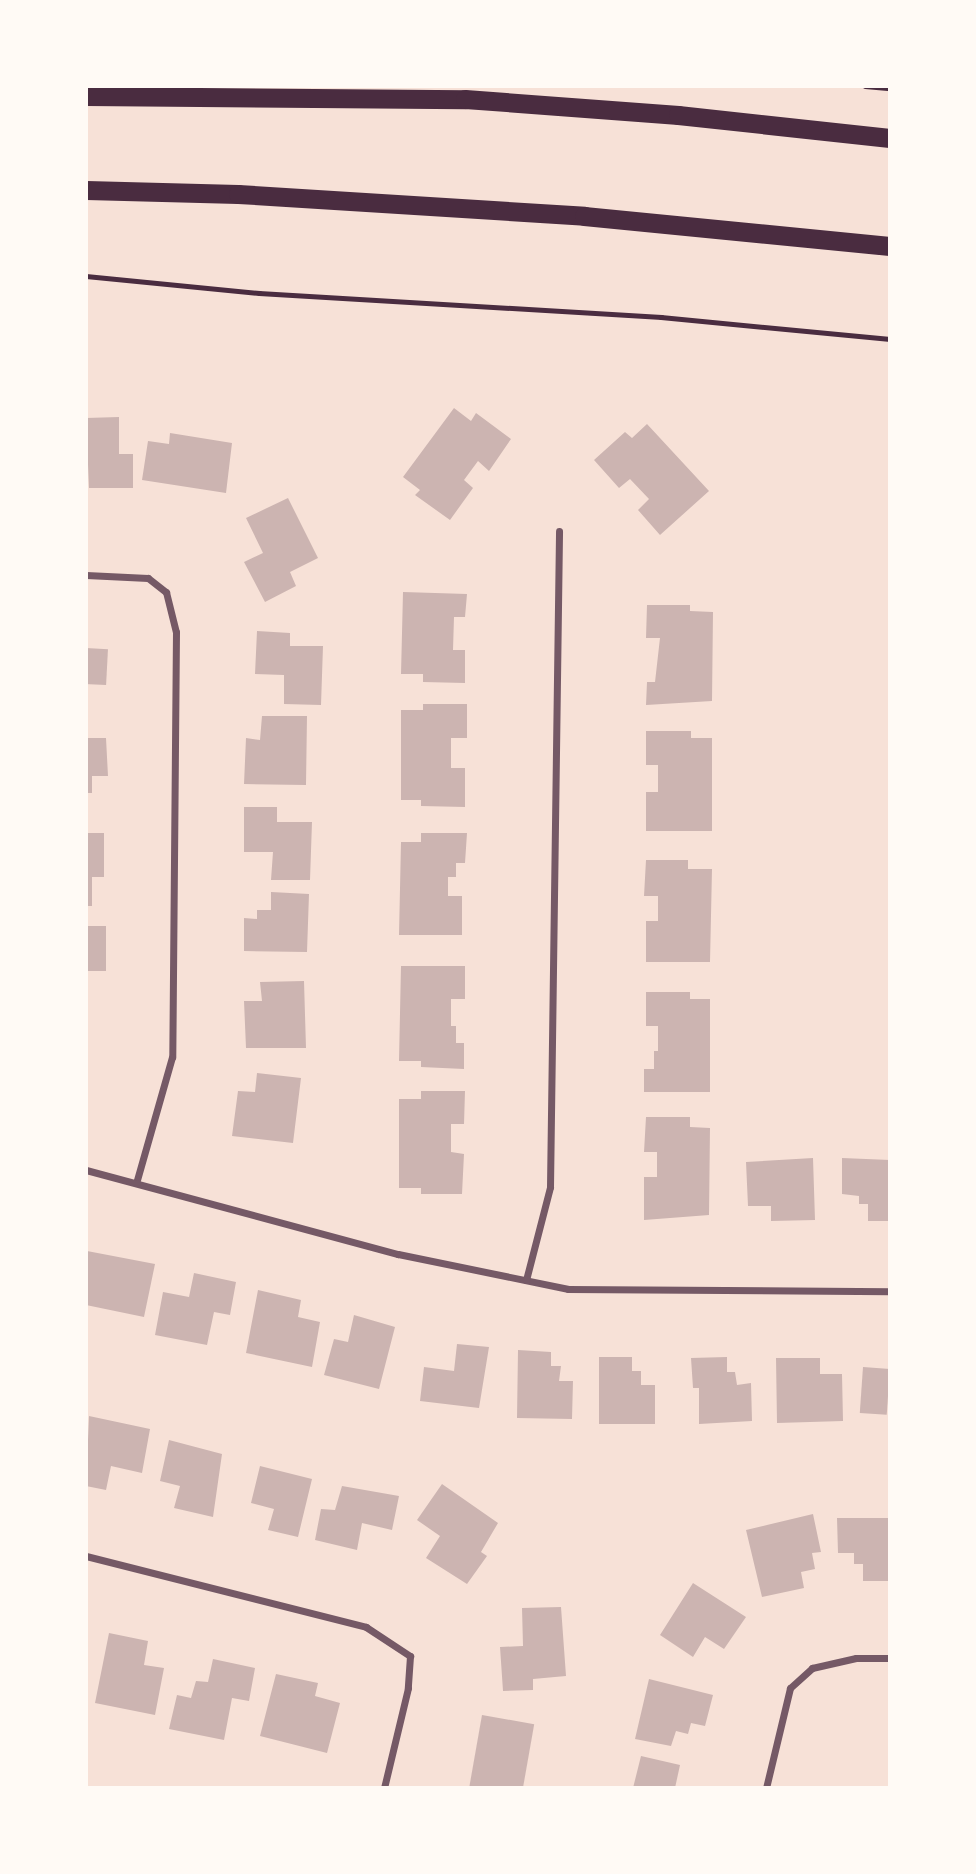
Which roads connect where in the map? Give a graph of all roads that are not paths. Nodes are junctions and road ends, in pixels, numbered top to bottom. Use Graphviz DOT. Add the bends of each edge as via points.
graph roads {
  1 [pos="86,96"];
  2 [pos="890,138"];
  3 [pos="86,190"];
  4 [pos="890,246"];
  5 [pos="559,531"];
  6 [pos="86,575"];
  7 [pos="86,1170"];
  8 [pos="136,1183"];
  9 [pos="526,1280"];
  10 [pos="890,1291"];
  11 [pos="86,1556"];
  12 [pos="890,1658"];
  13 [pos="384,1788"];
  14 [pos="766,1788"];
  1 -- 2 [label="highway" via="465,99 678,115"];
  3 -- 4 [label="highway" via="238,194 584,216"];
  5 -- 9 [label="street" via="550,1187"];
  6 -- 8 [label="street" via="148,578 166,592 176,632 172,1057"];
  7 -- 8 [label="street"];
  8 -- 9 [label="street" via="398,1254"];
  9 -- 10 [label="street" via="568,1289"];
  11 -- 13 [label="street" via="366,1627 410,1656 408,1688"];
  12 -- 14 [label="street" via="856,1658 812,1668 790,1688"];
}
